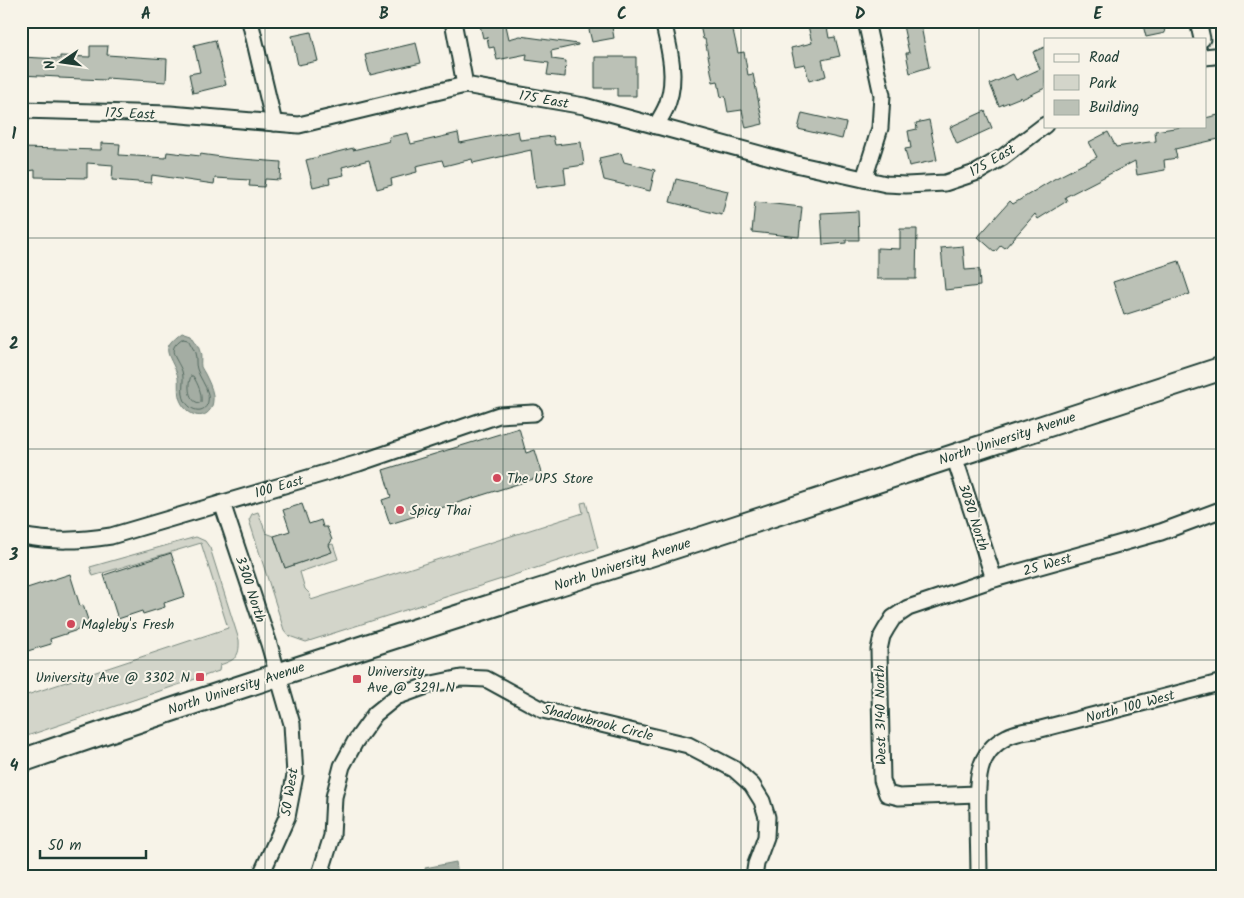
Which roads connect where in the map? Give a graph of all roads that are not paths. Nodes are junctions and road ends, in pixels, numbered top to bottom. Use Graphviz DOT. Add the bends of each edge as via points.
graph roads {
  1 [pos="250,21"];
  2 [pos="454,21"];
  3 [pos="664,21"];
  4 [pos="866,21"];
  5 [pos="1198,21"];
  6 [pos="1202,38"];
  7 [pos="1206,55"];
  8 [pos="1223,55"];
  9 [pos="466,85"];
  10 [pos="21,110"];
  11 [pos="274,123"];
  12 [pos="656,126"];
  13 [pos="1044,126"];
  14 [pos="864,179"];
  15 [pos="1223,368"];
  16 [pos="534,413"];
  17 [pos="954,456"];
  18 [pos="222,503"];
  19 [pos="1223,509"];
  20 [pos="21,536"];
  21 [pos="994,579"];
  22 [pos="882,636"];
  23 [pos="277,675"];
  24 [pos="1223,682"];
  25 [pos="21,761"];
  26 [pos="977,794"];
  27 [pos="260,877"];
  28 [pos="318,877"];
  29 [pos="754,877"];
  30 [pos="979,877"];
  1 -- 11 [label="street"];
  2 -- 9 [label="street"];
  3 -- 12 [label="street" via="673,78 668,102"];
  4 -- 14 [label="street" via="882,95 880,128"];
  5 -- 6 [label="street"];
  7 -- 8 [label="street"];
  9 -- 11 [label="street, 175 East" via="299,124"];
  9 -- 12 [label="street, 175 East" via="584,106"];
  10 -- 11 [label="street, 175 East" via="170,114"];
  12 -- 14 [label="street, 175 East"];
  13 -- 14 [label="street, 175 East" via="978,172 945,183 906,185"];
  15 -- 17 [label="highway, North University Avenue"];
  16 -- 18 [label="street, 100 East" via="499,415 359,464"];
  17 -- 21 [label="street, 3080 North"];
  17 -- 23 [label="highway, North University Avenue"];
  18 -- 20 [label="street, 100 East" via="111,536 56,541"];
  18 -- 23 [label="street, 3300 North"];
  19 -- 21 [label="street, 25 West" via="1161,532"];
  21 -- 22 [label="street, 25 West" via="908,608 893,618"];
  22 -- 26 [label="street, West 3140 North" via="879,650 882,780 888,794 899,797"];
  23 -- 25 [label="highway, North University Avenue"];
  23 -- 27 [label="street, 50 West" via="292,724 294,775 287,817"];
  24 -- 26 [label="street, North 100 West" via="1008,737 990,750 983,761"];
  26 -- 30 [label="street, North 100 West"];
  28 -- 29 [label="street, Shadowbrook Circle" via="332,836 334,797 342,766 355,742 375,714 396,697 460,678 486,679 543,710 688,745 734,770 752,785 767,817 766,837"];
}
